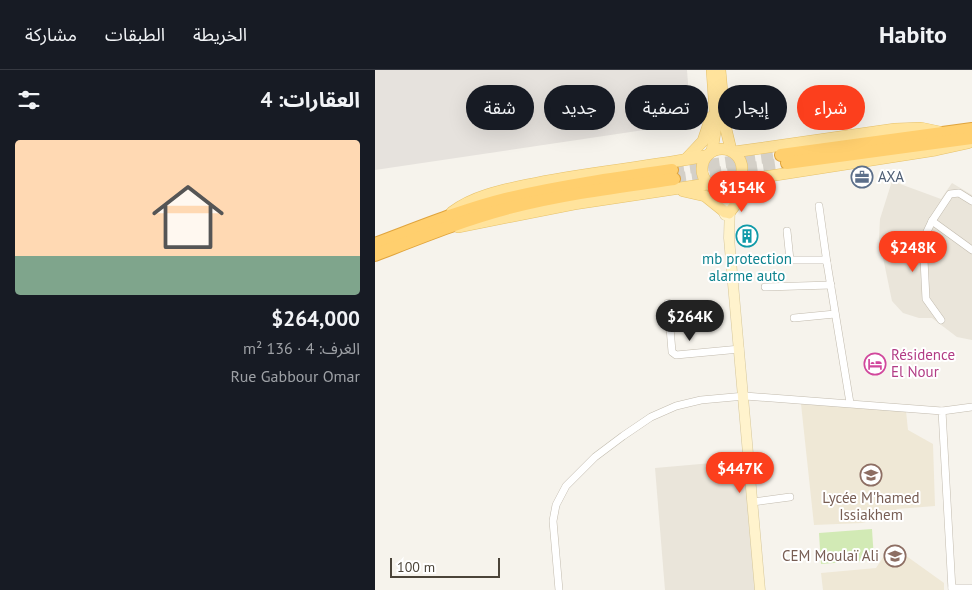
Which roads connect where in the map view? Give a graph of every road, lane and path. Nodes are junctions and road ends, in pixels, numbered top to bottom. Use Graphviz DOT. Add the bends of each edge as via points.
graph roads {
  1 [pos="712,70"];
  2 [pos="721,70"];
  3 [pos="713,92"];
  4 [pos="972,130"];
  5 [pos="940,132"];
  6 [pos="972,140"];
  7 [pos="732,151"];
  8 [pos="709,154"];
  9 [pos="686,159"];
  10 [pos="770,176"];
  11 [pos="674,180"];
  12 [pos="738,182"];
  13 [pos="710,186"];
  14 [pos="972,201"];
  15 [pos="819,206"];
  16 [pos="727,213"];
  17 [pos="932,222"];
  18 [pos="445,223"];
  19 [pos="787,231"];
  20 [pos="375,244"];
  21 [pos="972,250"];
  22 [pos="375,255"];
  23 [pos="771,260"];
  24 [pos="790,260"];
  25 [pos="827,263"];
  26 [pos="831,285"];
  27 [pos="765,287"];
  28 [pos="669,303"];
  29 [pos="835,314"];
  30 [pos="794,318"];
  31 [pos="941,320"];
  32 [pos="740,348"];
  33 [pos="745,396"];
  34 [pos="849,403"];
  35 [pos="972,407"];
  36 [pos="942,411"];
  37 [pos="790,497"];
  38 [pos="753,502"];
  39 [pos="972,588"];
  40 [pos="952,589"];
  41 [pos="559,590"];
  42 [pos="760,590"];
  1 -- 3 [label="main road"];
  2 -- 7 [label="main road" via="725,125"];
  3 -- 8 [label="main road" via="716,132"];
  3 -- 9 [label="main road" via="707,132 700,146"];
  4 -- 5 [label="highway"];
  5 -- 6 [label="highway" via="784,159"];
  5 -- 7 [label="main road" via="921,128 895,129"];
  6 -- 10 [label="main road" via="936,150"];
  7 -- 8 [label="main road" via="724,148"];
  7 -- 12 [label="main road" via="738,156 743,169"];
  8 -- 9 [label="main road"];
  8 -- 13 [label="main road" via="701,174"];
  9 -- 18 [label="main road" via="516,187 470,201"];
  10 -- 12 [label="main road"];
  10 -- 16 [label="main road" via="745,192"];
  11 -- 13 [label="main road"];
  11 -- 16 [label="main road" via="705,196"];
  11 -- 18 [label="highway" via="529,203"];
  12 -- 13 [label="main road" via="723,188"];
  12 -- 16 [label="main road"];
  13 -- 16 [label="main road"];
  14 -- 17 [label="street" via="959,193 950,194"];
  15 -- 25 [label="street"];
  16 -- 32 [label="main road"];
  17 -- 21 [label="street"];
  17 -- 31 [label="street" via="923,240 926,299"];
  18 -- 20 [label="highway"];
  18 -- 22 [label="highway"];
  19 -- 24 [label="street"];
  23 -- 24 [label="street"];
  24 -- 25 [label="street" via="826,260"];
  25 -- 26 [label="street"];
  26 -- 27 [label="street"];
  26 -- 29 [label="street"];
  28 -- 32 [label="street" via="672,352 676,355"];
  29 -- 30 [label="street"];
  29 -- 34 [label="street"];
  32 -- 33 [label="main road"];
  33 -- 34 [label="street"];
  33 -- 38 [label="main road"];
  33 -- 41 [label="street" via="701,400 651,417 595,457 566,486 556,505 553,520"];
  34 -- 36 [label="street"];
  35 -- 36 [label="street"];
  36 -- 40 [label="street"];
  37 -- 38 [label="street"];
  38 -- 42 [label="main road"];
  39 -- 40 [label="street"];
}
